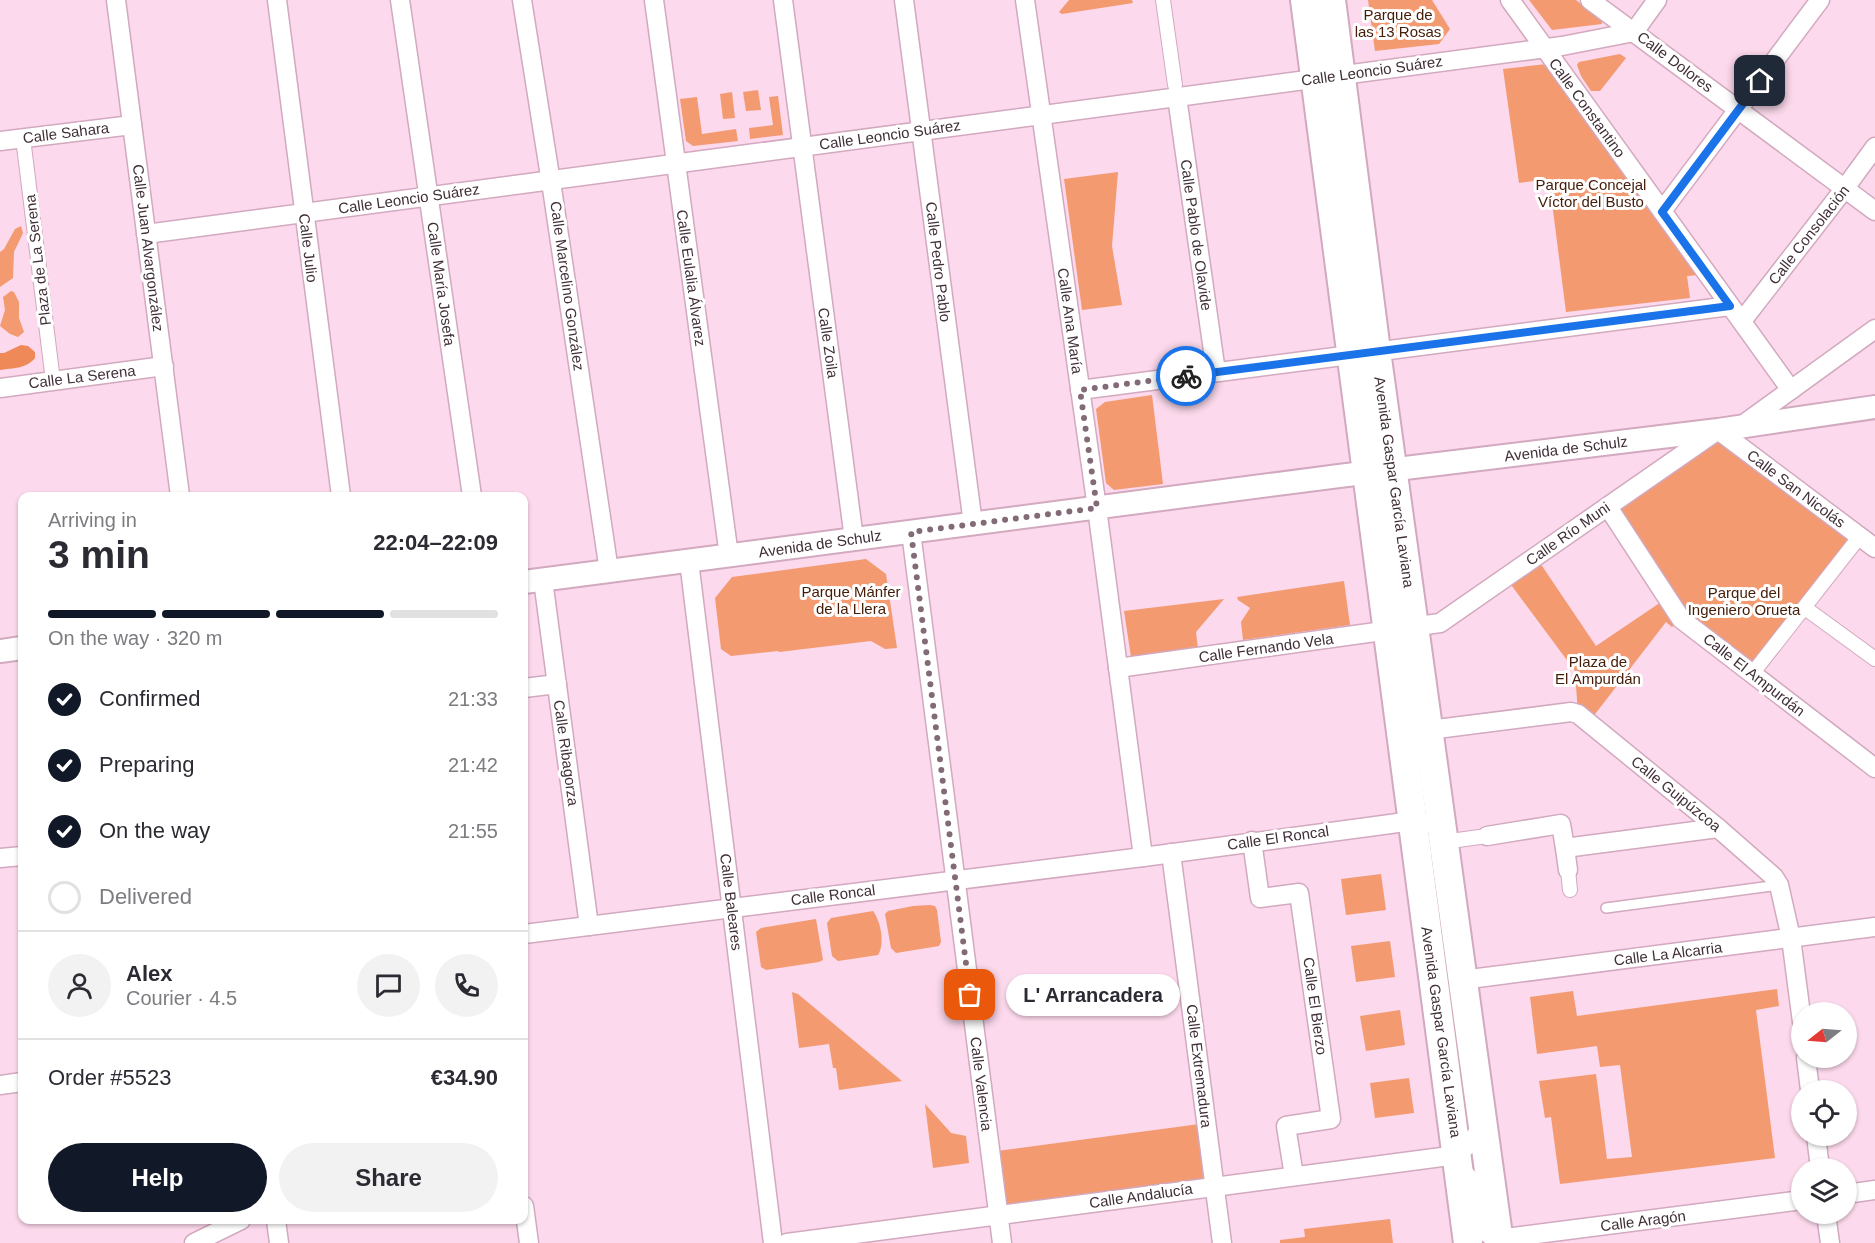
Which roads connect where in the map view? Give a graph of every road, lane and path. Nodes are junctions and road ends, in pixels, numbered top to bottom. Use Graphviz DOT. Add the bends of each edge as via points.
graph roads {
  1 [pos="116,0"];
  2 [pos="277,0"];
  3 [pos="400,0"];
  4 [pos="522,0"];
  5 [pos="654,0"];
  6 [pos="783,0"];
  7 [pos="904,0"];
  8 [pos="1025,0"];
  9 [pos="1163,0"];
  10 [pos="1305,0"];
  11 [pos="1331,0"];
  12 [pos="1510,0"];
  13 [pos="1590,0"];
  14 [pos="1657,0"];
  15 [pos="1820,0"];
  16 [pos="1635,32"];
  17 [pos="1545,48"];
  18 [pos="1328,77"];
  19 [pos="1176,91"];
  20 [pos="1739,109"];
  21 [pos="1042,115"];
  22 [pos="132,125"];
  23 [pos="921,131"];
  24 [pos="23,138"];
  25 [pos="0,141"];
  26 [pos="802,147"];
  27 [pos="1875,147"];
  28 [pos="676,164"];
  29 [pos="551,180"];
  30 [pos="1845,188"];
  31 [pos="428,197"];
  32 [pos="1875,211"];
  33 [pos="1662,212"];
  34 [pos="303,213"];
  35 [pos="146,234"];
  36 [pos="1730,306"];
  37 [pos="1742,321"];
  38 [pos="1875,329"];
  39 [pos="1364,353"];
  40 [pos="164,366"];
  41 [pos="1216,372"];
  42 [pos="53,381"];
  43 [pos="0,388"];
  44 [pos="1080,390"];
  45 [pos="1791,390"];
  46 [pos="1875,407"];
  47 [pos="1729,429"];
  48 [pos="1380,471"];
  49 [pos="180,492"];
  50 [pos="340,492"];
  51 [pos="471,492"];
  52 [pos="1608,507"];
  53 [pos="1097,508"];
  54 [pos="972,524"];
  55 [pos="911,532"];
  56 [pos="1860,536"];
  57 [pos="854,540"];
  58 [pos="1875,548"];
  59 [pos="729,556"];
  60 [pos="689,561"];
  61 [pos="609,572"];
  62 [pos="533,581"];
  63 [pos="1805,608"];
  64 [pos="1401,629"];
  65 [pos="18,649"];
  66 [pos="0,651"];
  67 [pos="1875,659"];
  68 [pos="1118,668"];
  69 [pos="1752,674"];
  70 [pos="557,684"];
  71 [pos="528,688"];
  72 [pos="1429,730"];
  73 [pos="1875,768"];
  74 [pos="1412,821"];
  75 [pos="1718,828"];
  76 [pos="1487,836"];
  77 [pos="1252,842"];
  78 [pos="1443,842"];
  79 [pos="1565,848"];
  80 [pos="1171,853"];
  81 [pos="18,856"];
  82 [pos="1143,857"];
  83 [pos="0,858"];
  84 [pos="1568,870"];
  85 [pos="955,879"];
  86 [pos="1779,885"];
  87 [pos="1570,890"];
  88 [pos="732,908"];
  89 [pos="1606,908"];
  90 [pos="589,926"];
  91 [pos="1875,927"];
  92 [pos="1455,928"];
  93 [pos="528,934"];
  94 [pos="1791,938"];
  95 [pos="1462,980"];
  96 [pos="1799,1002"];
  97 [pos="18,1083"];
  98 [pos="0,1085"];
  99 [pos="1482,1126"];
  100 [pos="1458,1162"];
  101 [pos="1294,1176"];
  102 [pos="1215,1187"];
  103 [pos="1875,1190"];
  104 [pos="1857,1192"];
  105 [pos="1791,1201"];
  106 [pos="998,1215"];
  107 [pos="234,1224"];
  108 [pos="277,1224"];
  109 [pos="526,1224"];
  110 [pos="1827,1224"];
  111 [pos="1498,1241"];
  112 [pos="194,1243"];
  113 [pos="279,1243"];
  114 [pos="529,1243"];
  115 [pos="773,1243"];
  116 [pos="787,1243"];
  117 [pos="1002,1243"];
  118 [pos="1222,1243"];
  119 [pos="1468,1243"];
  120 [pos="1830,1243"];
  1 -- 22 [label="street, Calle Juan Alvargonzález"];
  2 -- 34 [label="street, Calle Julio"];
  3 -- 31 [label="street, Calle María Josefa"];
  4 -- 29 [label="street, Calle Marcelino González"];
  5 -- 28 [label="street, Calle Eulalia Álvarez"];
  6 -- 26 [label="street, Calle Zoila"];
  7 -- 23 [label="street, Calle Pedro Pablo"];
  8 -- 21 [label="street, Calle Ana María"];
  9 -- 19 [label="street, Calle Pablo de Olavide"];
  10 -- 18 [label="main road, Avenida Gaspar García Laviana"];
  11 -- 18 [label="main road, Avenida Gaspar García Laviana"];
  12 -- 17 [label="street, Calle Constantino"];
  13 -- 16 [label="street, Calle Dolores"];
  14 -- 16 [label="street"];
  15 -- 20 [label="street"];
  16 -- 17 [label="street, Calle Leoncio Suárez"];
  16 -- 20 [label="street, Calle Dolores"];
  17 -- 18 [label="street, Calle Leoncio Suárez"];
  17 -- 33 [label="street, Calle Constantino"];
  18 -- 19 [label="street, Calle Leoncio Suárez"];
  18 -- 39 [label="main road, Avenida Gaspar García Laviana"];
  19 -- 21 [label="street, Calle Leoncio Suárez"];
  19 -- 41 [label="street, Calle Pablo de Olavide"];
  20 -- 30 [label="street, Calle Dolores"];
  20 -- 33 [label="street"];
  21 -- 23 [label="street, Calle Leoncio Suárez"];
  21 -- 44 [label="street, Calle Ana María"];
  22 -- 24 [label="street, Calle Sahara"];
  22 -- 35 [label="street, Calle Juan Alvargonzález"];
  23 -- 26 [label="street, Calle Leoncio Suárez"];
  23 -- 54 [label="street, Calle Pedro Pablo"];
  24 -- 25 [label="street, Calle Sahara"];
  24 -- 42 [label="street, Plaza de La Serena"];
  26 -- 28 [label="street, Calle Leoncio Suárez"];
  26 -- 57 [label="street, Calle Zoila"];
  27 -- 30 [label="street, Calle Consolación"];
  28 -- 29 [label="street, Calle Leoncio Suárez"];
  28 -- 59 [label="street, Calle Eulalia Álvarez"];
  29 -- 31 [label="street, Calle Leoncio Suárez"];
  29 -- 61 [label="street, Calle Marcelino González"];
  30 -- 32 [label="street, Calle Dolores"];
  30 -- 37 [label="street, Calle Consolación"];
  31 -- 34 [label="street, Calle Leoncio Suárez"];
  31 -- 51 [label="street, Calle María Josefa"];
  33 -- 36 [label="street, Calle Constantino"];
  34 -- 35 [label="street, Calle Leoncio Suárez"];
  34 -- 50 [label="street, Calle Julio"];
  35 -- 40 [label="street, Calle Juan Alvargonzález"];
  36 -- 37 [label="street, Calle Constantino"];
  36 -- 39 [label="street"];
  37 -- 45 [label="street, Calle Constantino"];
  38 -- 45 [label="street, Calle Río Muni"];
  39 -- 41 [label="street"];
  39 -- 48 [label="main road, Avenida Gaspar García Laviana"];
  40 -- 42 [label="street, Calle La Serena"];
  40 -- 49 [label="street, Calle Juan Alvargonzález"];
  41 -- 44 [label="street"];
  42 -- 43 [label="street, Calle La Serena"];
  44 -- 53 [label="street, Calle Ana María"];
  45 -- 47 [label="street, Calle Río Muni"];
  46 -- 47 [label="street, Avenida de Schulz"];
  47 -- 48 [label="street, Avenida de Schulz"];
  47 -- 52 [label="street, Calle Río Muni"];
  47 -- 56 [label="street, Calle San Nicolás"];
  48 -- 53 [label="street, Avenida de Schulz"];
  48 -- 64 [label="main road, Avenida Gaspar García Laviana"];
  52 -- 64 [label="street, Calle Río Muni" via="1440,623"];
  52 -- 69 [label="street, Calle El Ampurdán" via="1681,619"];
  53 -- 54 [label="street, Avenida de Schulz"];
  53 -- 68 [label="street, Calle Ana María"];
  54 -- 55 [label="street, Avenida de Schulz"];
  55 -- 57 [label="street, Avenida de Schulz"];
  55 -- 85 [label="street, Calle Valencia"];
  56 -- 58 [label="street, Calle San Nicolás"];
  56 -- 63 [label="street"];
  57 -- 59 [label="street, Avenida de Schulz"];
  59 -- 60 [label="street, Avenida de Schulz"];
  60 -- 61 [label="street, Avenida de Schulz"];
  60 -- 88 [label="street, Calle Baleares"];
  61 -- 62 [label="street, Avenida de Schulz"];
  62 -- 70 [label="street, Calle Ribagorza"];
  63 -- 67 [label="street"];
  63 -- 69 [label="street"];
  64 -- 68 [label="street, Calle Fernando Vela"];
  64 -- 72 [label="main road, Avenida Gaspar García Laviana"];
  64 -- 74 [label="main road, Avenida Gaspar García Laviana"];
  65 -- 66 [label="street"];
  68 -- 82 [label="street, Calle Ana María"];
  69 -- 73 [label="street, Calle El Ampurdán"];
  70 -- 71 [label="street"];
  70 -- 90 [label="street, Calle Ribagorza"];
  72 -- 75 [label="street, Calle Guipúzcoa" via="1578,714"];
  72 -- 78 [label="main road, Avenida Gaspar García Laviana"];
  74 -- 77 [label="street, Calle El Roncal"];
  74 -- 92 [label="street, Avenida Gaspar García Laviana" via="1423,822 1443,916"];
  74 -- 100 [label="main road, Avenida Gaspar García Laviana"];
  75 -- 79 [label="street"];
  75 -- 86 [label="street, Calle Guipúzcoa" via="1774,876"];
  76 -- 78 [label="street"];
  76 -- 79 [label="street" via="1561,824"];
  77 -- 80 [label="street, Calle El Roncal"];
  77 -- 101 [label="street, Calle El Bierzo" via="1260,898 1299,893 1331,1119 1286,1126"];
  78 -- 92 [label="main road, Avenida Gaspar García Laviana"];
  79 -- 84 [label="street"];
  80 -- 82 [label="street, Calle El Roncal"];
  80 -- 102 [label="street, Calle Extremadura"];
  81 -- 83 [label="street"];
  82 -- 85 [label="street, Calle Roncal"];
  84 -- 87 [label="street"];
  85 -- 88 [label="street, Calle Roncal"];
  85 -- 106 [label="street, Calle Valencia"];
  86 -- 89 [label="lane"];
  86 -- 94 [label="street, Calle Guipúzcoa"];
  88 -- 90 [label="street, Calle Roncal"];
  88 -- 115 [label="street, Calle Baleares"];
  90 -- 93 [label="street, Calle Roncal"];
  91 -- 94 [label="street, Calle La Alcarria"];
  92 -- 95 [label="main road, Avenida Gaspar García Laviana"];
  94 -- 95 [label="street, Calle La Alcarria"];
  94 -- 96 [label="street, Calle Guipúzcoa"];
  95 -- 99 [label="main road, Avenida Gaspar García Laviana"];
  97 -- 98 [label="street"];
  99 -- 100 [label="street"];
  99 -- 111 [label="main road, Avenida Gaspar García Laviana"];
  100 -- 101 [label="street, Calle Andalucía"];
  100 -- 111 [label="street" via="1473,1182 1486,1233"];
  100 -- 119 [label="main road, Avenida Gaspar García Laviana"];
  101 -- 102 [label="street, Calle Andalucía"];
  102 -- 106 [label="street, Calle Andalucía"];
  102 -- 118 [label="street, Calle Extremadura"];
  103 -- 104 [label="street"];
  105 -- 111 [label="street, Calle Aragón"];
  106 -- 116 [label="street, Calle Andalucía"];
  106 -- 117 [label="street, Calle Valencia"];
  107 -- 112 [label="street"];
  108 -- 113 [label="street"];
  109 -- 114 [label="street"];
  110 -- 120 [label="street"];
}
